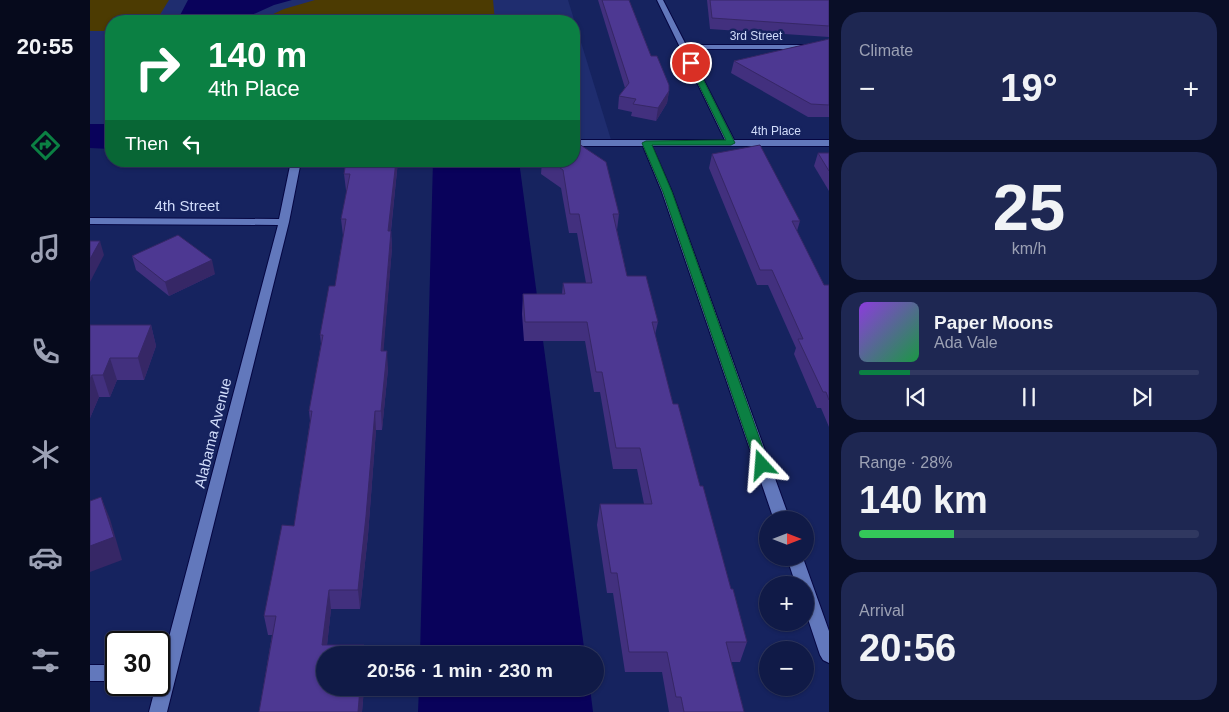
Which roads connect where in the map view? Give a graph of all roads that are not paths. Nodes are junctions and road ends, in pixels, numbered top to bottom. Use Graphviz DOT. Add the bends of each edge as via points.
graph roads {
  1 [pos="660,0"];
  2 [pos="683,47"];
  3 [pos="829,47"];
  4 [pos="580,143"];
  5 [pos="646,143"];
  6 [pos="731,143"];
  7 [pos="829,143"];
  8 [pos="295,167"];
  9 [pos="90,221"];
  10 [pos="284,222"];
  11 [pos="779,511"];
  12 [pos="814,612"];
  13 [pos="170,650"];
  14 [pos="829,656"];
  15 [pos="105,672"];
  16 [pos="90,673"];
  17 [pos="160,696"];
  18 [pos="158,712"];
  1 -- 2 [label="street"];
  2 -- 3 [label="street, 3rd Street"];
  2 -- 6 [label="street"];
  4 -- 5 [label="street, 4th Place"];
  5 -- 6 [label="street, 4th Place"];
  5 -- 11 [label="street" via="667,192"];
  6 -- 7 [label="street, 4th Place"];
  8 -- 10 [label="street, Alabama Avenue"];
  9 -- 10 [label="street, 4th Street"];
  10 -- 13 [label="street, Alabama Avenue"];
  12 -- 14 [label="street"];
  15 -- 16 [label="street"];
  17 -- 18 [label="street, Alabama Avenue"];
}
